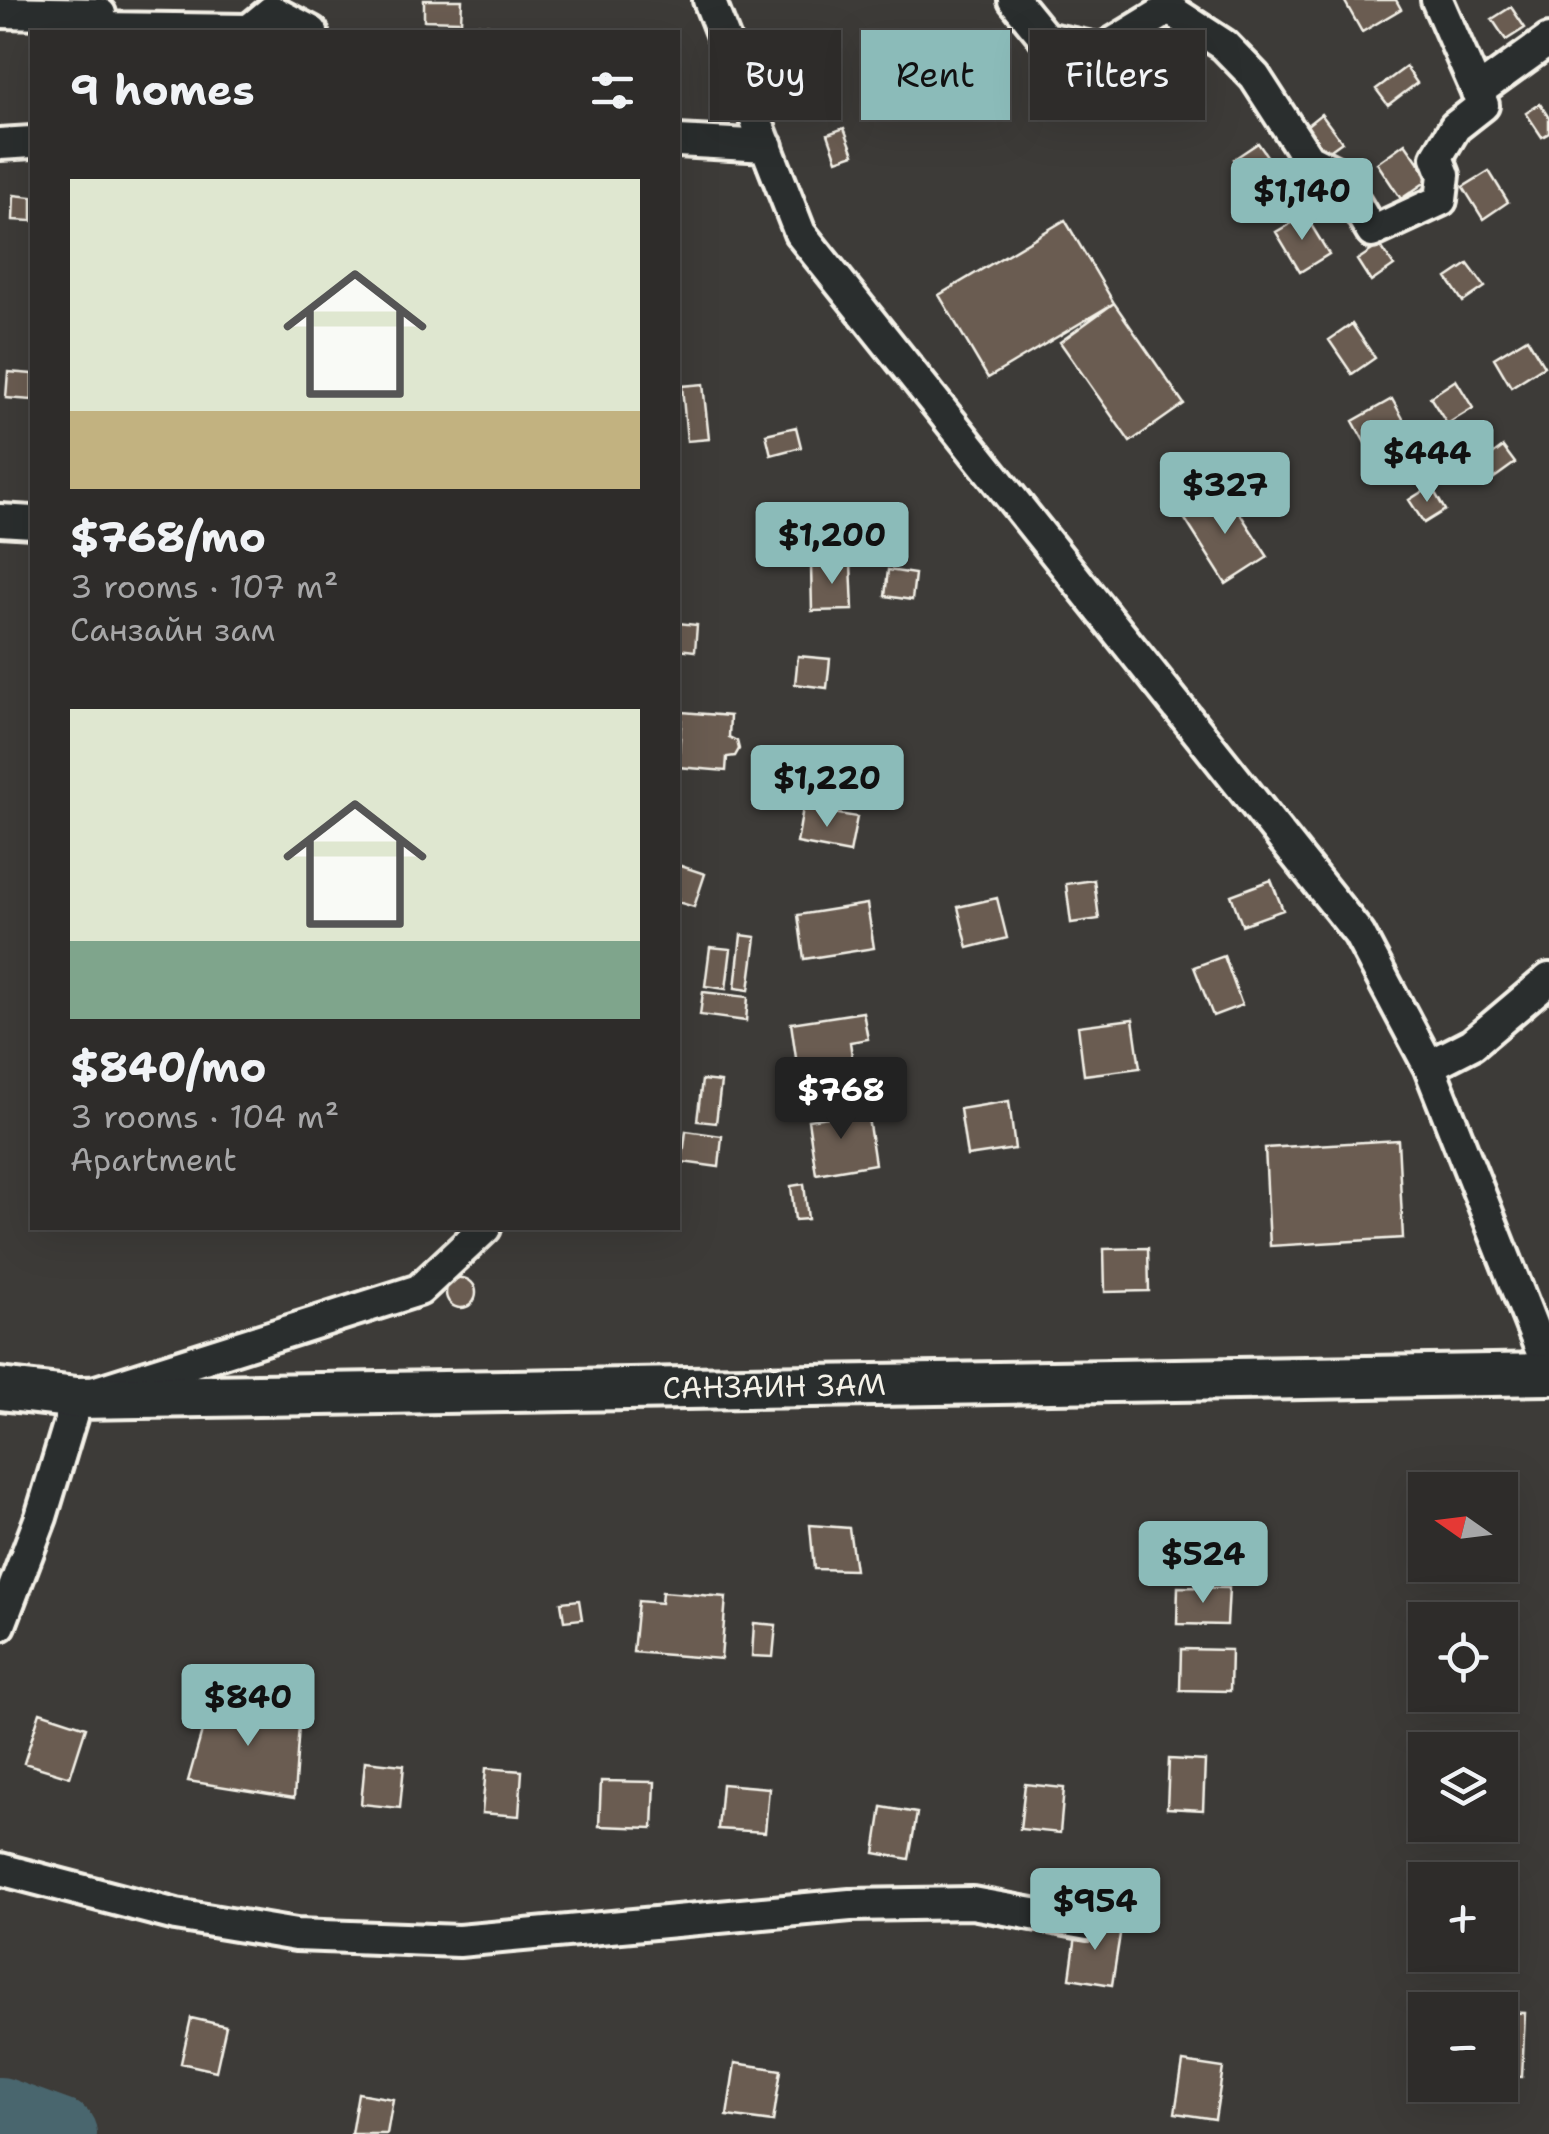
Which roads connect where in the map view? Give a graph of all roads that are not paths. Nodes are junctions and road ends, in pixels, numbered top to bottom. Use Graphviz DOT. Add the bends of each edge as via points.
graph roads {
  1 [pos="709,0"];
  2 [pos="1014,0"];
  3 [pos="1438,0"];
  4 [pos="0,12"];
  5 [pos="249,30"];
  6 [pos="249,30"];
  7 [pos="308,30"];
  8 [pos="1549,40"];
  9 [pos="1477,92"];
  10 [pos="680,141"];
  11 [pos="30,142"];
  12 [pos="0,144"];
  13 [pos="767,146"];
  14 [pos="0,520"];
  15 [pos="30,522"];
  16 [pos="1549,979"];
  17 [pos="1429,1066"];
  18 [pos="483,1230"];
  19 [pos="1549,1372"];
  20 [pos="0,1389"];
  21 [pos="77,1398"];
  22 [pos="0,1625"];
  23 [pos="0,1869"];
  24 [pos="1088,1924"];
  1 -- 13 [label="street"];
  2 -- 9 [label="street" via="1045,38 1102,50 1169,9 1224,45 1255,77 1308,159 1338,174 1372,232 1441,200 1444,175 1437,157 1455,128 1482,105"];
  3 -- 9 [label="street"];
  4 -- 5 [label="street" via="100,14 98,28"];
  6 -- 7 [label="street" via="272,12"];
  8 -- 9 [label="street"];
  10 -- 13 [label="street"];
  11 -- 12 [label="street"];
  13 -- 17 [label="street" via="800,233 1358,934"];
  14 -- 15 [label="street"];
  16 -- 17 [label="street" via="1472,1044"];
  17 -- 19 [label="street"];
  18 -- 21 [label="street" via="419,1290"];
  19 -- 21 [label="main road, САНЗАЙН ЗАМ"];
  20 -- 21 [label="main road, САНЗАЙН ЗАМ"];
  21 -- 22 [label="street"];
  23 -- 24 [label="street" via="176,1915 296,1936 458,1941 850,1905 972,1903"];
}
